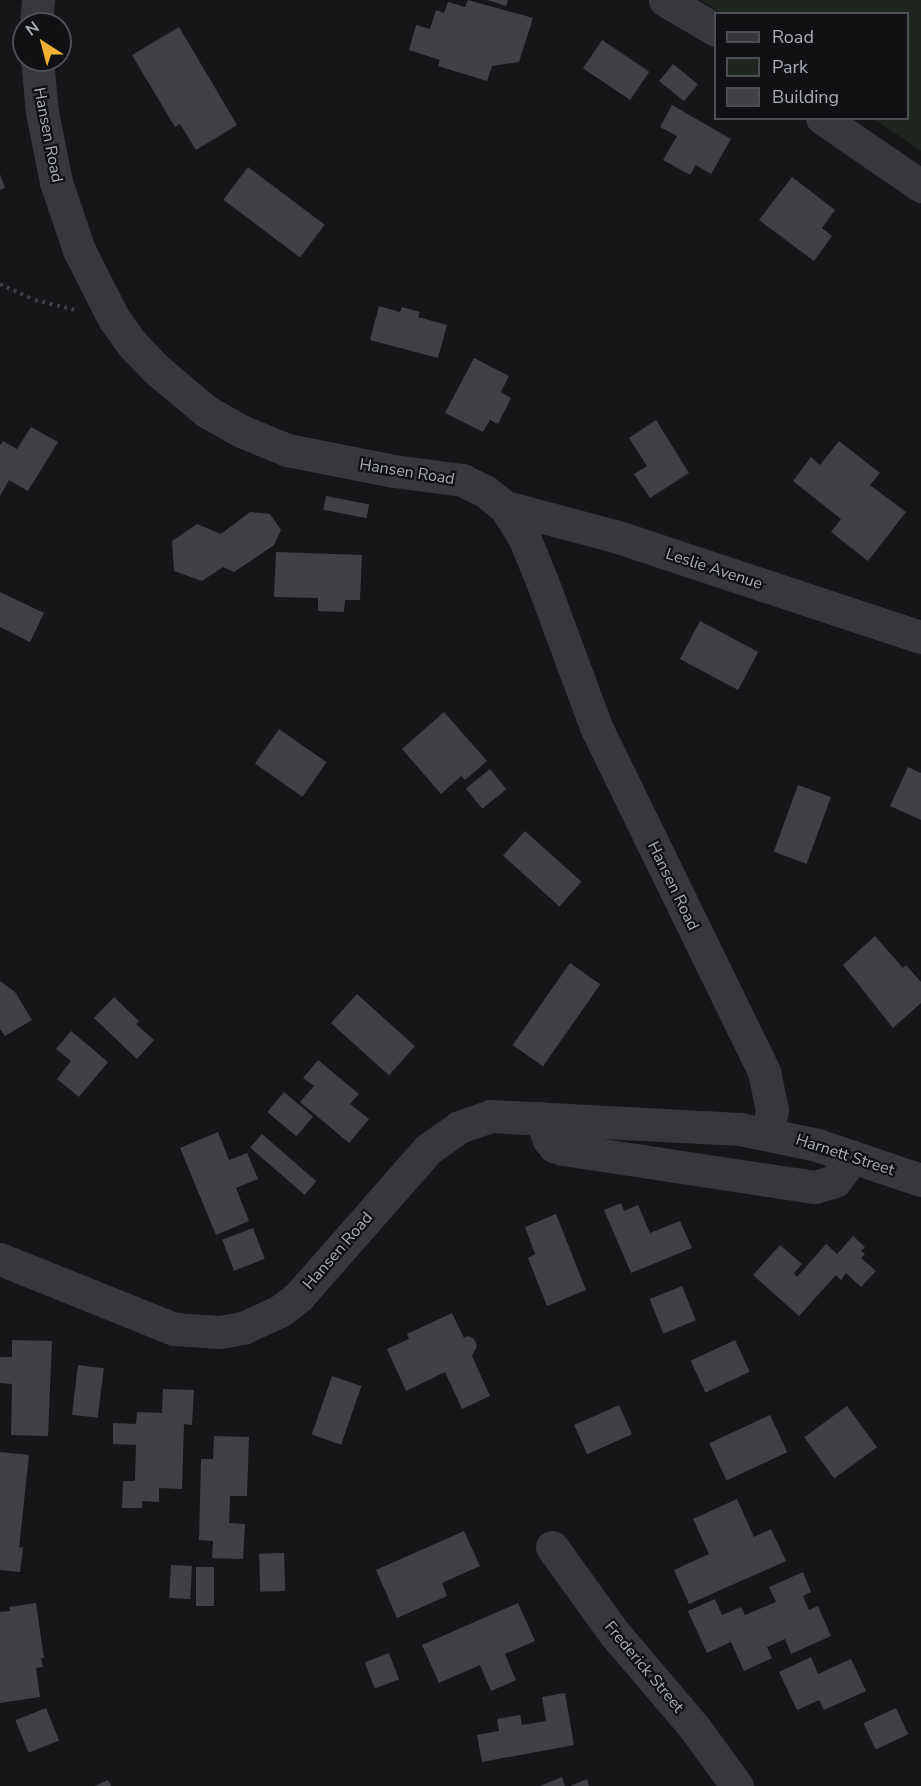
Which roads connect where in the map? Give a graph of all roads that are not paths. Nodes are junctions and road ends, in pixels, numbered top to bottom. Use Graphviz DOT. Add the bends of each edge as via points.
graph roads {
  1 [pos="665,0"];
  2 [pos="714,29"];
  3 [pos="38,72"];
  4 [pos="825,120"];
  5 [pos="921,186"];
  6 [pos="505,507"];
  7 [pos="921,637"];
  8 [pos="541,1118"];
  9 [pos="768,1134"];
  10 [pos="854,1157"];
  11 [pos="921,1180"];
  12 [pos="0,1259"];
  13 [pos="552,1547"];
  14 [pos="737,1786"];
  1 -- 2 [label="street"];
  3 -- 6 [label="street, Hansen Road" via="56,182 79,250 114,319 133,345 180,392 241,431 286,450 462,480 486,491"];
  4 -- 5 [label="street"];
  6 -- 7 [label="street, Leslie Avenue" via="615,536"];
  6 -- 9 [label="street, Hansen Road" via="524,537 596,728 764,1072 772,1109"];
  8 -- 9 [label="street, Hansen Road" via="711,1126"];
  8 -- 10 [label="street" via="549,1140 562,1149 814,1187 835,1181"];
  8 -- 12 [label="street, Hansen Road" via="491,1116 442,1137 298,1296 280,1311 243,1328 220,1332 174,1329"];
  9 -- 10 [label="street, Harnett Street"];
  10 -- 11 [label="street, Harnett Street"];
  13 -- 14 [label="street, Frederick Street" via="614,1633 694,1727"];
}
